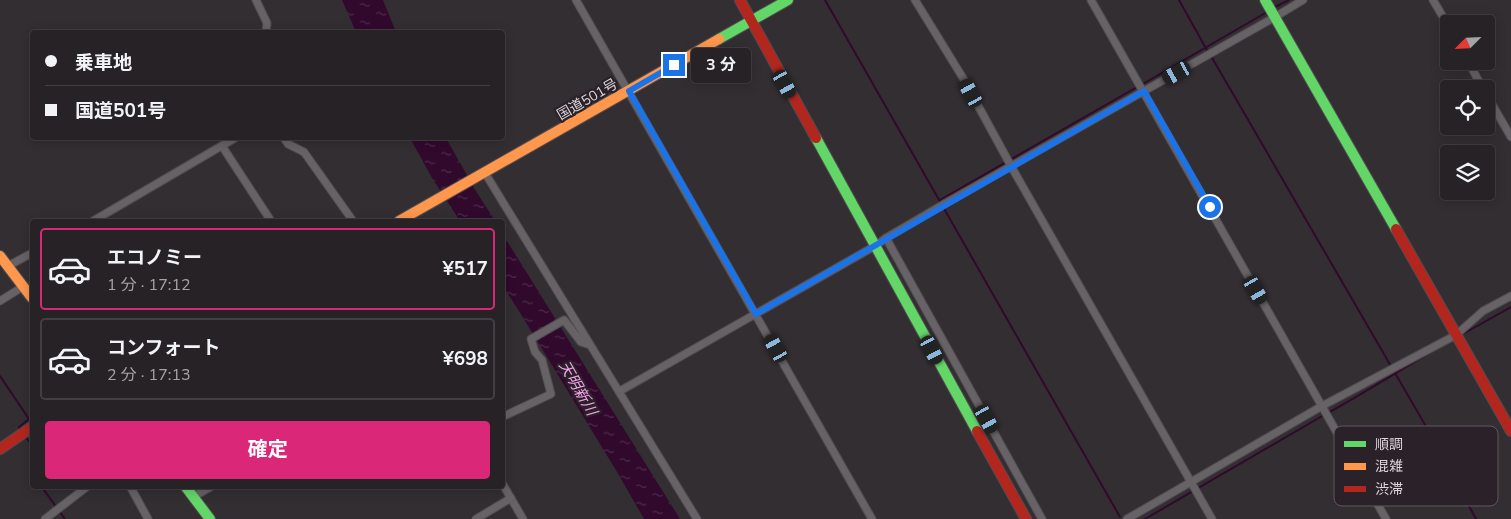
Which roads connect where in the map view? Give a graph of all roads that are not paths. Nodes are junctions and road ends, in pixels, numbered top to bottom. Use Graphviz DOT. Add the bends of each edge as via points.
graph roads {
  1 [pos="256,0"];
  2 [pos="576,0"];
  3 [pos="740,0"];
  4 [pos="788,0"];
  5 [pos="915,0"];
  6 [pos="1092,0"];
  7 [pos="1302,0"];
  8 [pos="1433,0"];
  9 [pos="1271,10"];
  10 [pos="1442,15"];
  11 [pos="751,21"];
  12 [pos="266,30"];
  13 [pos="629,91"];
  14 [pos="1144,91"];
  15 [pos="1495,109"];
  16 [pos="1511,137"];
  17 [pos="232,140"];
  18 [pos="285,140"];
  19 [pos="222,146"];
  20 [pos="1011,166"];
  21 [pos="482,174"];
  22 [pos="96,219"];
  23 [pos="270,219"];
  24 [pos="352,219"];
  25 [pos="403,219"];
  26 [pos="886,238"];
  27 [pos="875,246"];
  28 [pos="30,254"];
  29 [pos="0,256"];
  30 [pos="8,266"];
  31 [pos="24,286"];
  32 [pos="30,295"];
  33 [pos="1511,296"];
  34 [pos="0,301"];
  35 [pos="756,314"];
  36 [pos="1456,335"];
  37 [pos="590,345"];
  38 [pos="620,391"];
  39 [pos="1322,406"];
  40 [pos="505,415"];
  41 [pos="1334,427"];
  42 [pos="1511,431"];
  43 [pos="26,432"];
  44 [pos="0,449"];
  45 [pos="1190,482"];
  46 [pos="505,488"];
  47 [pos="84,489"];
  48 [pos="132,489"];
  49 [pos="187,489"];
  50 [pos="207,489"];
  51 [pos="193,497"];
  52 [pos="511,498"];
  53 [pos="1379,506"];
  54 [pos="45,519"];
  55 [pos="148,519"];
  56 [pos="210,519"];
  57 [pos="476,519"];
  58 [pos="522,519"];
  59 [pos="697,519"];
  60 [pos="872,519"];
  61 [pos="1026,519"];
  62 [pos="1042,519"];
  63 [pos="1127,519"];
  64 [pos="1212,519"];
  65 [pos="1386,519"];
  1 -- 12 [label="street" via="267,23"];
  2 -- 13 [label="street"];
  3 -- 11 [label="main road"];
  4 -- 11 [label="main road, 国道501号"];
  5 -- 20 [label="street" via="963,78"];
  6 -- 14 [label="street"];
  7 -- 9 [label="street"];
  8 -- 10 [label="street"];
  9 -- 14 [label="street"];
  9 -- 36 [label="main road"];
  11 -- 13 [label="main road, 国道501号"];
  11 -- 27 [label="main road"];
  13 -- 21 [label="main road, 国道501号"];
  13 -- 35 [label="street"];
  14 -- 20 [label="street"];
  14 -- 39 [label="street"];
  15 -- 16 [label="street"];
  17 -- 19 [label="street"];
  18 -- 24 [label="street" via="304,152"];
  19 -- 22 [label="street"];
  19 -- 23 [label="street"];
  20 -- 26 [label="street"];
  20 -- 45 [label="street"];
  21 -- 25 [label="main road, 国道501号"];
  21 -- 37 [label="street"];
  26 -- 27 [label="street"];
  26 -- 62 [label="street"];
  27 -- 35 [label="street"];
  27 -- 61 [label="main road"];
  28 -- 30 [label="street"];
  29 -- 30 [label="main road"];
  30 -- 31 [label="main road"];
  31 -- 32 [label="main road"];
  31 -- 34 [label="street"];
  33 -- 36 [label="street" via="1483,311"];
  35 -- 38 [label="street"];
  35 -- 60 [label="street"];
  36 -- 39 [label="street"];
  36 -- 42 [label="main road"];
  37 -- 38 [label="street"];
  37 -- 40 [label="street" via="581,342 564,320 531,339 534,352 542,360 551,394"];
  38 -- 59 [label="street"];
  39 -- 41 [label="street"];
  39 -- 45 [label="street"];
  43 -- 44 [label="main road"];
  45 -- 63 [label="street"];
  45 -- 64 [label="street"];
  46 -- 52 [label="street"];
  47 -- 54 [label="street"];
  48 -- 55 [label="street"];
  49 -- 51 [label="main road"];
  50 -- 51 [label="street"];
  51 -- 56 [label="main road"];
  52 -- 57 [label="street"];
  52 -- 58 [label="street"];
  53 -- 65 [label="street"];
}
